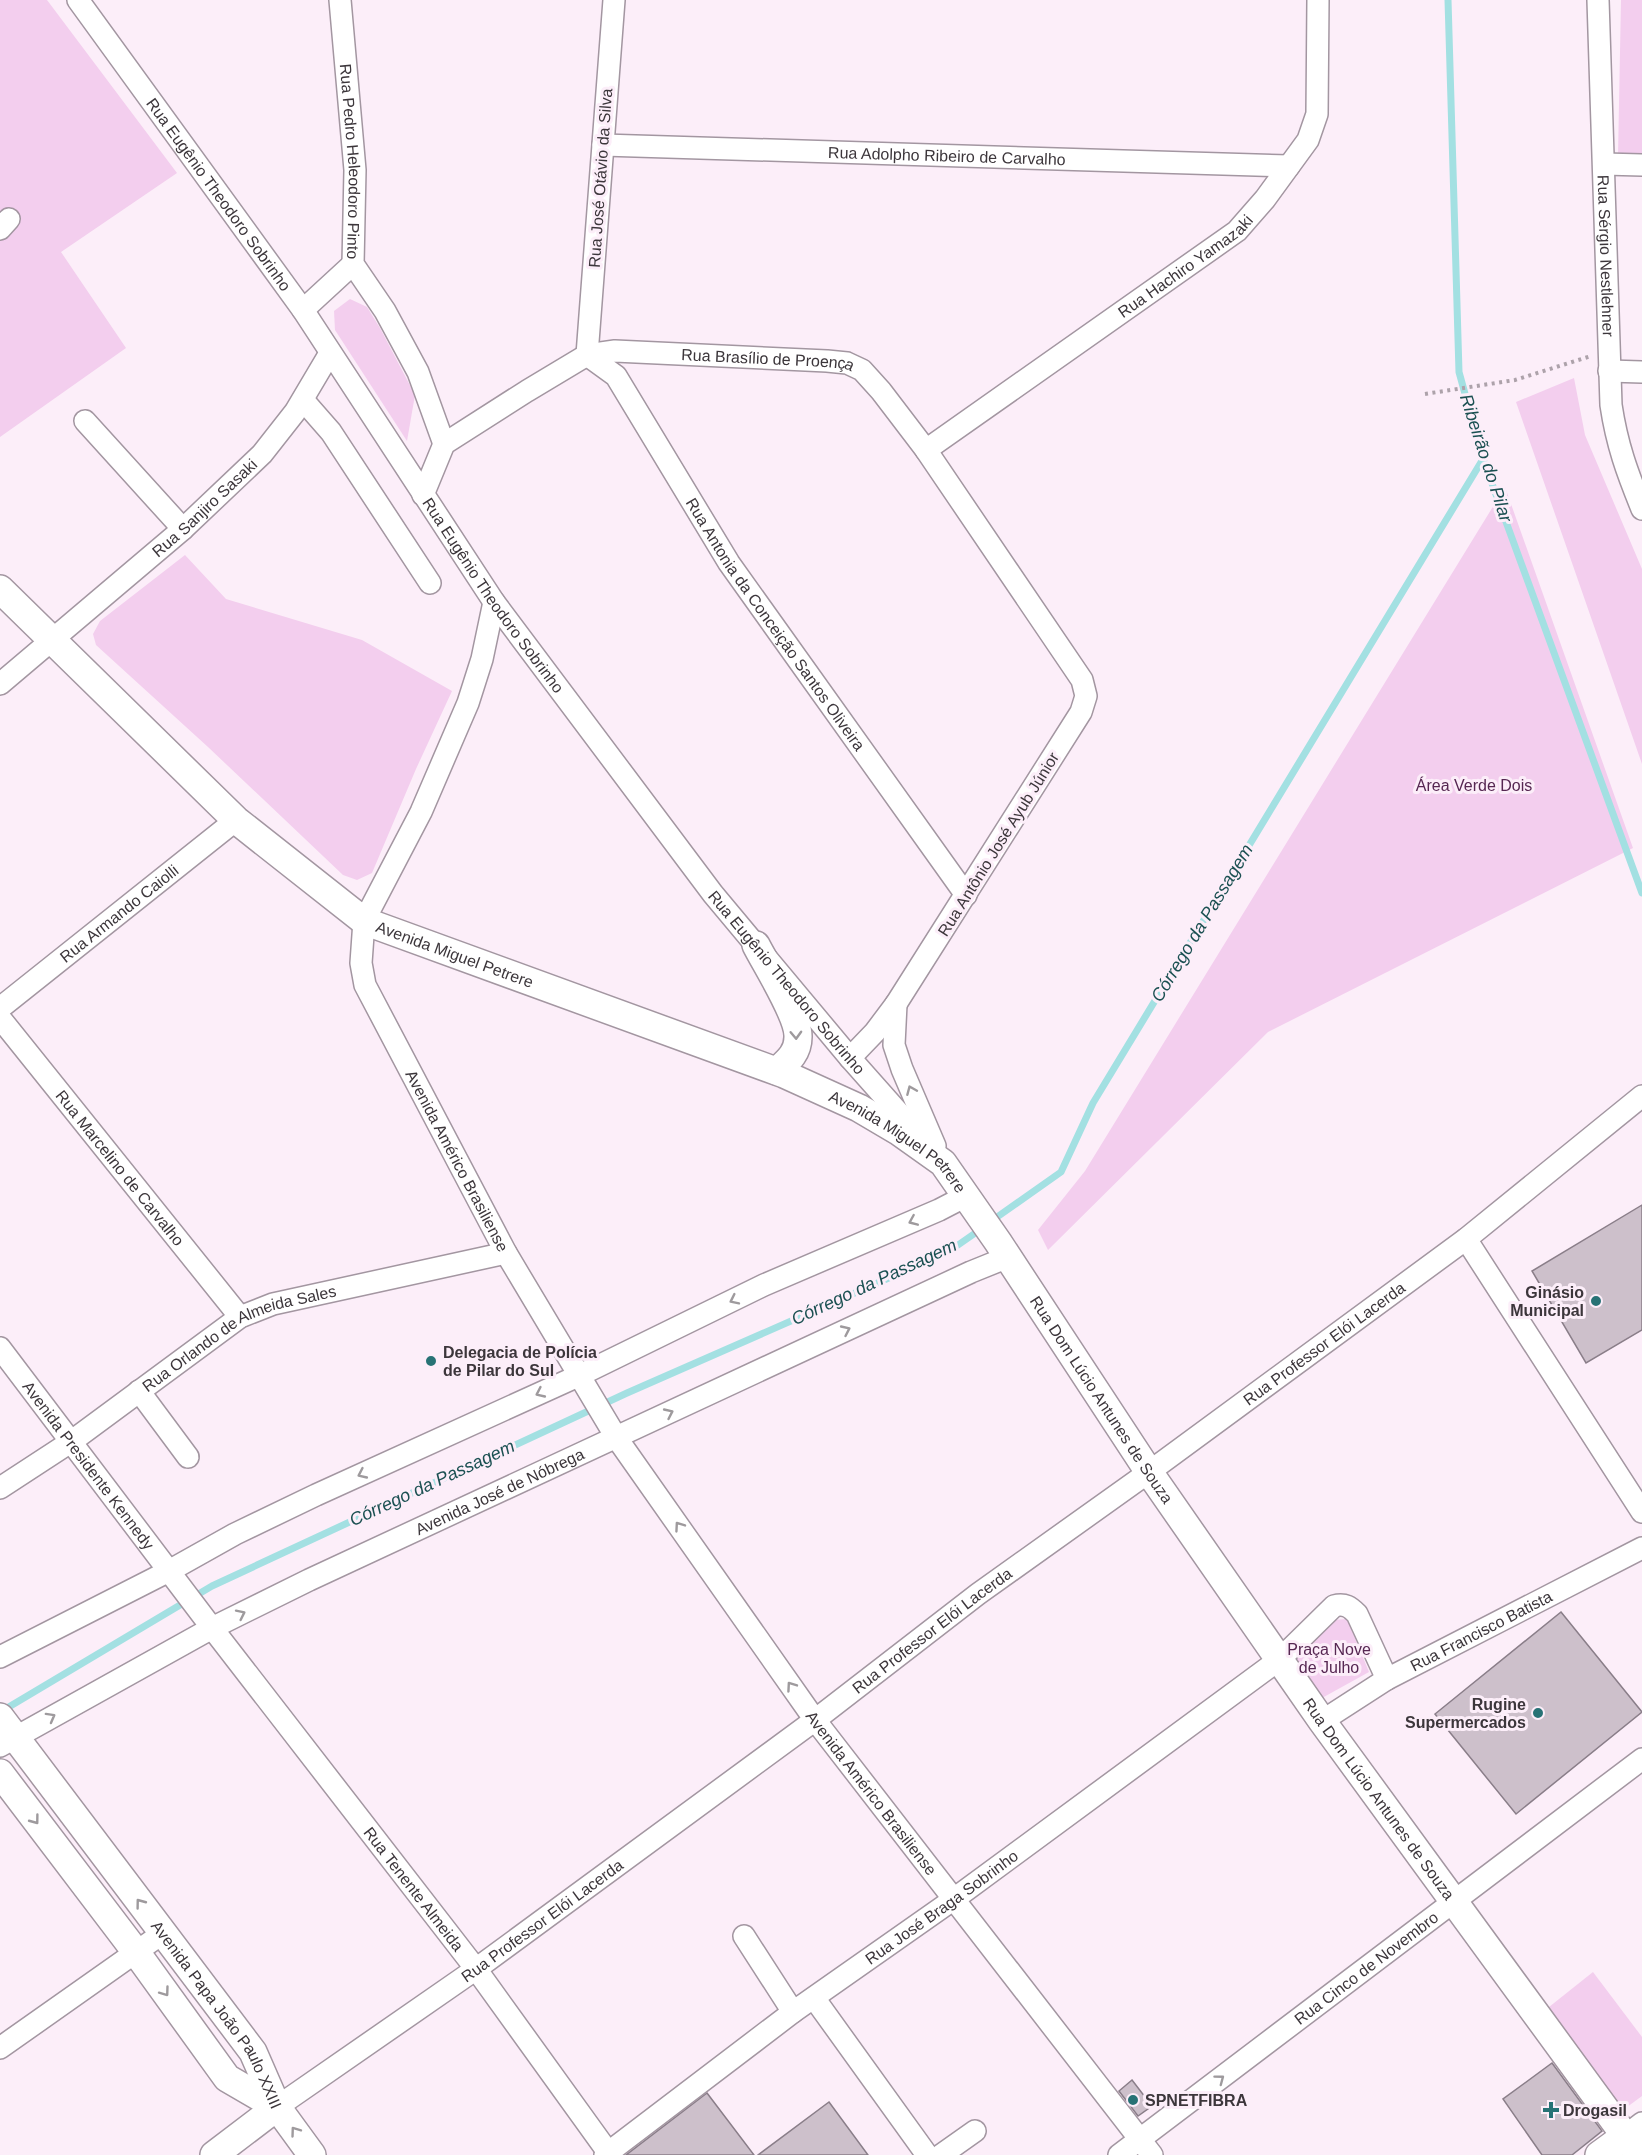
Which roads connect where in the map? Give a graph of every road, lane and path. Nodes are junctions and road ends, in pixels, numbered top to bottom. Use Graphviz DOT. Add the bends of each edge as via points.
graph roads {
  1 [pos="78,0"];
  2 [pos="340,0"];
  3 [pos="614,0"];
  4 [pos="1318,0"];
  5 [pos="1598,0"];
  6 [pos="603,145"];
  7 [pos="1604,164"];
  8 [pos="1642,165"];
  9 [pos="1289,166"];
  10 [pos="353,264"];
  11 [pos="303,309"];
  12 [pos="1608,349"];
  13 [pos="330,353"];
  14 [pos="587,355"];
  15 [pos="1609,371"];
  16 [pos="1642,372"];
  17 [pos="1425,394"];
  18 [pos="303,400"];
  19 [pos="86,421"];
  20 [pos="444,444"];
  21 [pos="926,450"];
  22 [pos="423,495"];
  23 [pos="1642,509"];
  24 [pos="183,529"];
  25 [pos="430,583"];
  26 [pos="0,590"];
  27 [pos="494,602"];
  28 [pos="51,639"];
  29 [pos="1082,680"];
  30 [pos="0,684"];
  31 [pos="236,820"];
  32 [pos="966,895"];
  33 [pos="364,921"];
  34 [pos="756,945"];
  35 [pos="896,1004"];
  36 [pos="0,1008"];
  37 [pos="0,1018"];
  38 [pos="850,1058"];
  39 [pos="777,1071"];
  40 [pos="1642,1096"];
  41 [pos="943,1163"];
  42 [pos="970,1202"];
  43 [pos="1466,1239"];
  44 [pos="1003,1250"];
  45 [pos="506,1253"];
  46 [pos="240,1317"];
  47 [pos="0,1348"];
  48 [pos="582,1383"];
  49 [pos="139,1391"];
  50 [pos="611,1430"];
  51 [pos="72,1441"];
  52 [pos="188,1457"];
  53 [pos="1149,1472"];
  54 [pos="0,1488"];
  55 [pos="1642,1512"];
  56 [pos="1642,1548"];
  57 [pos="173,1576"];
  58 [pos="208,1621"];
  59 [pos="0,1657"];
  60 [pos="1280,1659"];
  61 [pos="1387,1679"];
  62 [pos="815,1720"];
  63 [pos="1323,1720"];
  64 [pos="5,1732"];
  65 [pos="1642,1759"];
  66 [pos="0,1773"];
  67 [pos="954,1899"];
  68 [pos="1454,1902"];
  69 [pos="163,1933"];
  70 [pos="744,1936"];
  71 [pos="136,1952"];
  72 [pos="476,1969"];
  73 [pos="814,1998"];
  74 [pos="793,2012"];
  75 [pos="0,2048"];
  76 [pos="278,2107"];
  77 [pos="975,2131"];
  78 [pos="1635,2138"];
  79 [pos="1146,2147"];
  80 [pos="608,2154"];
  81 [pos="214,2155"];
  82 [pos="312,2155"];
  83 [pos="927,2155"];
  84 [pos="941,2155"];
  85 [pos="1119,2155"];
  86 [pos="1599,2155"];
  1 -- 11 [label="street, Rua Eugênio Theodoro Sobrinho"];
  2 -- 10 [label="street, Rua Pedro Heleodoro Pinto" via="355,170"];
  3 -- 6 [label="street, Rua José Otávio da Silva"];
  4 -- 9 [label="street, Rua Hachiro Yamazaki" via="1317,114 1308,140"];
  5 -- 7 [label="street, Rua Sérgio Nestlehner"];
  6 -- 9 [label="street, Rua Adolpho Ribeiro de Carvalho"];
  6 -- 14 [label="street, Rua José Otávio da Silva"];
  7 -- 8 [label="street"];
  7 -- 12 [label="street, Rua Sérgio Nestlehner"];
  9 -- 21 [label="street, Rua Hachiro Yamazaki" via="1237,231"];
  10 -- 11 [label="street"];
  10 -- 20 [label="street, Rua Pedro Heleodoro Pinto" via="385,311 418,372"];
  11 -- 13 [label="street, Rua Eugênio Theodoro Sobrinho"];
  12 -- 15 [label="street, Rua Sérgio Nestlehner"];
  12 -- 17 [label="path" via="1515,380"];
  13 -- 18 [label="street, Rua Sanjiro Sasaki"];
  13 -- 22 [label="street, Rua Eugênio Theodoro Sobrinho"];
  14 -- 20 [label="street, Rua Brasílio de Proença"];
  14 -- 21 [label="street, Rua Brasílio de Proença" via="615,351 847,363 869,377"];
  14 -- 32 [label="street, Rua Antonia da Conceição Santos Oliveira" via="616,376 729,563"];
  15 -- 16 [label="street"];
  15 -- 23 [label="street, Rua Sérgio Nestlehner" via="1615,436"];
  18 -- 24 [label="street, Rua Sanjiro Sasaki" via="262,454"];
  18 -- 25 [label="street" via="331,432"];
  19 -- 24 [label="street"];
  20 -- 22 [label="street"];
  21 -- 29 [label="street, Rua Brasílio de Proença"];
  22 -- 27 [label="street, Rua Eugênio Theodoro Sobrinho"];
  24 -- 28 [label="street, Rua Sanjiro Sasaki"];
  26 -- 28 [label="main road, Avenida Miguel Petrere"];
  27 -- 33 [label="street" via="468,703 421,812"];
  27 -- 34 [label="street, Rua Eugênio Theodoro Sobrinho" via="713,894"];
  28 -- 30 [label="street, Rua Sanjiro Sasaki"];
  28 -- 31 [label="main road, Avenida Miguel Petrere"];
  29 -- 32 [label="street, Rua Antônio José Ayub Júnior" via="1086,696 1082,712"];
  31 -- 33 [label="main road, Avenida Miguel Petrere"];
  31 -- 36 [label="street, Rua Armando Caiolli"];
  32 -- 35 [label="street, Rua Antônio José Ayub Júnior"];
  33 -- 39 [label="main road, Avenida Miguel Petrere"];
  33 -- 45 [label="street, Avenida Américo Brasiliense" via="360,963 364,985"];
  34 -- 38 [label="street, Rua Eugênio Theodoro Sobrinho"];
  34 -- 39 [label="main road, one-way" via="794,1017 798,1035 796,1049"];
  35 -- 38 [label="street, Rua Antônio José Ayub Júnior"];
  41 -- 35 [label="street, Rua Antônio José Ayub Júnior, one-way" via="894,1045"];
  37 -- 46 [label="street, Rua Marcelino de Carvalho"];
  38 -- 41 [label="street, Rua Eugênio Theodoro Sobrinho"];
  39 -- 41 [label="main road, Avenida Miguel Petrere" via="859,1108"];
  40 -- 43 [label="street, Rua Professor Elói Lacerda"];
  41 -- 42 [label="main road, Avenida Miguel Petrere"];
  42 -- 44 [label="main road, Avenida Miguel Petrere"];
  42 -- 48 [label="street, one-way" via="939,1210 764,1285"];
  43 -- 53 [label="street, Rua Professor Elói Lacerda"];
  43 -- 55 [label="street"];
  50 -- 44 [label="street, Avenida José de Nóbrega, one-way" via="971,1272"];
  44 -- 53 [label="main road, Rua Dom Lúcio Antunes de Souza"];
  45 -- 46 [label="street, Rua Orlando de Almeida Sales" via="273,1304"];
  45 -- 48 [label="street, Avenida Américo Brasiliense"];
  46 -- 49 [label="street, Rua Orlando de Almeida Sales"];
  47 -- 51 [label="street, Avenida Presidente Kennedy"];
  48 -- 50 [label="street, Avenida Américo Brasiliense"];
  48 -- 57 [label="street, one-way" via="306,1500 235,1534"];
  49 -- 51 [label="street, Rua Orlando de Almeida Sales"];
  49 -- 52 [label="street"];
  58 -- 50 [label="street, Avenida José de Nóbrega, one-way" via="408,1533"];
  62 -- 50 [label="street, Avenida Américo Brasiliense, one-way"];
  51 -- 54 [label="street, Rua Orlando de Almeida Sales"];
  51 -- 57 [label="street, Avenida Presidente Kennedy"];
  53 -- 60 [label="main road, Rua Dom Lúcio Antunes de Souza"];
  53 -- 62 [label="street, Rua Professor Elói Lacerda" via="978,1594"];
  56 -- 61 [label="street, Rua Francisco Batista"];
  57 -- 58 [label="street, Avenida Presidente Kennedy"];
  57 -- 59 [label="street"];
  64 -- 58 [label="street, Avenida José de Nóbrega, one-way"];
  58 -- 72 [label="street, Rua Tenente Almeida"];
  60 -- 61 [label="street" via="1334,1606 1342,1604 1357,1614"];
  60 -- 63 [label="main road, Rua Dom Lúcio Antunes de Souza"];
  60 -- 67 [label="street, Rua José Braga Sobrinho"];
  61 -- 63 [label="street, Rua Francisco Batista"];
  62 -- 67 [label="street, Avenida Américo Brasiliense"];
  62 -- 72 [label="street, Rua Professor Elói Lacerda"];
  63 -- 68 [label="main road, Rua Dom Lúcio Antunes de Souza"];
  69 -- 64 [label="main road, Avenida Papa João Paulo XXIII, one-way"];
  65 -- 68 [label="street, Rua Cinco de Novembro"];
  66 -- 71 [label="main road, Avenida Papa João Paulo XXIII, one-way"];
  67 -- 73 [label="street, Rua José Braga Sobrinho"];
  67 -- 79 [label="street, Avenida Américo Brasiliense"];
  68 -- 78 [label="main road, Rua Dom Lúcio Antunes de Souza"];
  79 -- 68 [label="street, Rua Cinco de Novembro, one-way"];
  69 -- 71 [label="street"];
  69 -- 76 [label="main road, Avenida Papa João Paulo XXIII" via="253,2052"];
  70 -- 74 [label="street"];
  71 -- 75 [label="street"];
  71 -- 76 [label="main road, Avenida Papa João Paulo XXIII, one-way" via="227,2078"];
  72 -- 76 [label="street, Rua Professor Elói Lacerda"];
  72 -- 80 [label="street, Rua Tenente Almeida"];
  73 -- 74 [label="street, Rua José Braga Sobrinho"];
  73 -- 83 [label="street"];
  74 -- 80 [label="street, Rua José Braga Sobrinho"];
  76 -- 81 [label="main road, Rua Professor Elói Lacerda"];
  82 -- 76 [label="main road, one-way"];
  77 -- 84 [label="street"];
  78 -- 86 [label="main road"];
  79 -- 85 [label="street, Rua Cinco de Novembro"];
}
